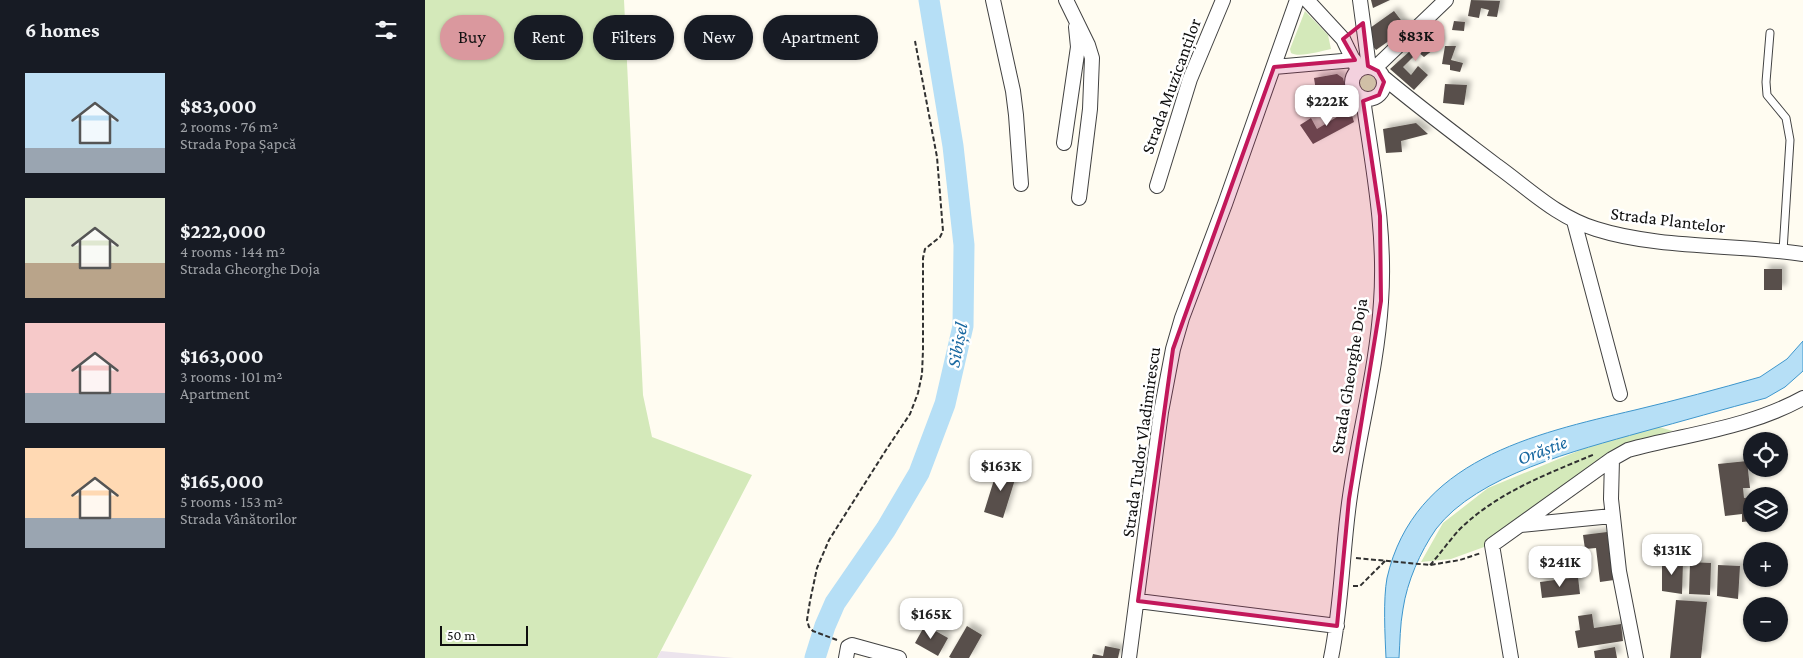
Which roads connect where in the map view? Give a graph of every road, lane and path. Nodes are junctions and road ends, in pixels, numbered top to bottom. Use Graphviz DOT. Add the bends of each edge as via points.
graph roads {
  1 [pos="993,0"];
  2 [pos="1066,0"];
  3 [pos="1223,0"];
  4 [pos="1297,0"];
  5 [pos="1307,0"];
  6 [pos="1360,0"];
  7 [pos="1446,0"];
  8 [pos="1075,20"];
  9 [pos="1363,23"];
  10 [pos="1770,33"];
  11 [pos="1343,39"];
  12 [pos="915,41"];
  13 [pos="1274,67"];
  14 [pos="1368,69"];
  15 [pos="1379,96"];
  16 [pos="1363,99"];
  17 [pos="1417,106"];
  18 [pos="1064,143"];
  19 [pos="1021,184"];
  20 [pos="1157,186"];
  21 [pos="1079,198"];
  22 [pos="1574,221"];
  23 [pos="1783,251"];
  24 [pos="1803,254"];
  25 [pos="1620,394"];
  26 [pos="1803,398"];
  27 [pos="1607,456"];
  28 [pos="1612,516"];
  29 [pos="1520,525"];
  30 [pos="1493,545"];
  31 [pos="1343,557"];
  32 [pos="1387,561"];
  33 [pos="1430,565"];
  34 [pos="1341,586"];
  35 [pos="1138,601"];
  36 [pos="1337,626"];
  37 [pos="841,642"];
  38 [pos="846,658"];
  39 [pos="899,658"];
  40 [pos="1129,658"];
  41 [pos="1331,658"];
  42 [pos="1511,658"];
  43 [pos="1636,658"];
  1 -- 19 [label="street" via="1015,107"];
  2 -- 8 [label="street"];
  3 -- 20 [label="street, Strada Muzicanților" via="1190,79"];
  4 -- 13 [label="street, Strada Tudor Vladimirescu"];
  5 -- 11 [label="street, Strada Plantelor"];
  6 -- 9 [label="street"];
  7 -- 14 [label="street"];
  8 -- 18 [label="street" via="1078,47"];
  8 -- 21 [label="street" via="1088,46 1092,75"];
  9 -- 11 [label="street"];
  9 -- 14 [label="street"];
  10 -- 23 [label="lane" via="1767,95 1786,118 1790,140"];
  11 -- 14 [label="street, Strada Plantelor"];
  12 -- 37 [label="path" via="937,157 943,231 925,249 923,258 922,374 911,414 829,540 817,568 807,620 809,627"];
  13 -- 14 [label="street"];
  13 -- 35 [label="street, Strada Tudor Vladimirescu" via="1173,349 1161,412"];
  14 -- 15 [label="street" via="1384,87"];
  14 -- 16 [label="street" via="1352,78 1355,94"];
  14 -- 17 [label="street, Strada Plantelor"];
  15 -- 16 [label="street"];
  15 -- 17 [label="street, Strada Plantelor"];
  16 -- 31 [label="street, Strada Gheorghe Doja" via="1380,216 1381,301 1375,358 1353,470"];
  17 -- 22 [label="street, Strada Plantelor" via="1533,195"];
  22 -- 23 [label="street, Strada Plantelor" via="1596,229 1652,240"];
  22 -- 25 [label="street"];
  23 -- 24 [label="street, Strada Plantelor"];
  26 -- 27 [label="street" via="1769,414"];
  27 -- 28 [label="street"];
  27 -- 29 [label="street"];
  27 -- 33 [label="path" via="1528,482 1485,508 1458,531"];
  28 -- 29 [label="street"];
  28 -- 43 [label="street"];
  29 -- 30 [label="street"];
  30 -- 33 [label="path" via="1479,555"];
  30 -- 42 [label="street"];
  31 -- 32 [label="path"];
  31 -- 34 [label="street, Strada Gheorghe Doja"];
  32 -- 33 [label="path"];
  32 -- 34 [label="path" via="1359,586"];
  34 -- 36 [label="street, Strada Gheorghe Doja"];
  35 -- 36 [label="street"];
  35 -- 40 [label="street, Strada Tudor Vladimirescu"];
  36 -- 41 [label="street, Strada Gheorghe Doja"];
  38 -- 39 [label="street" via="851,645"];
}
